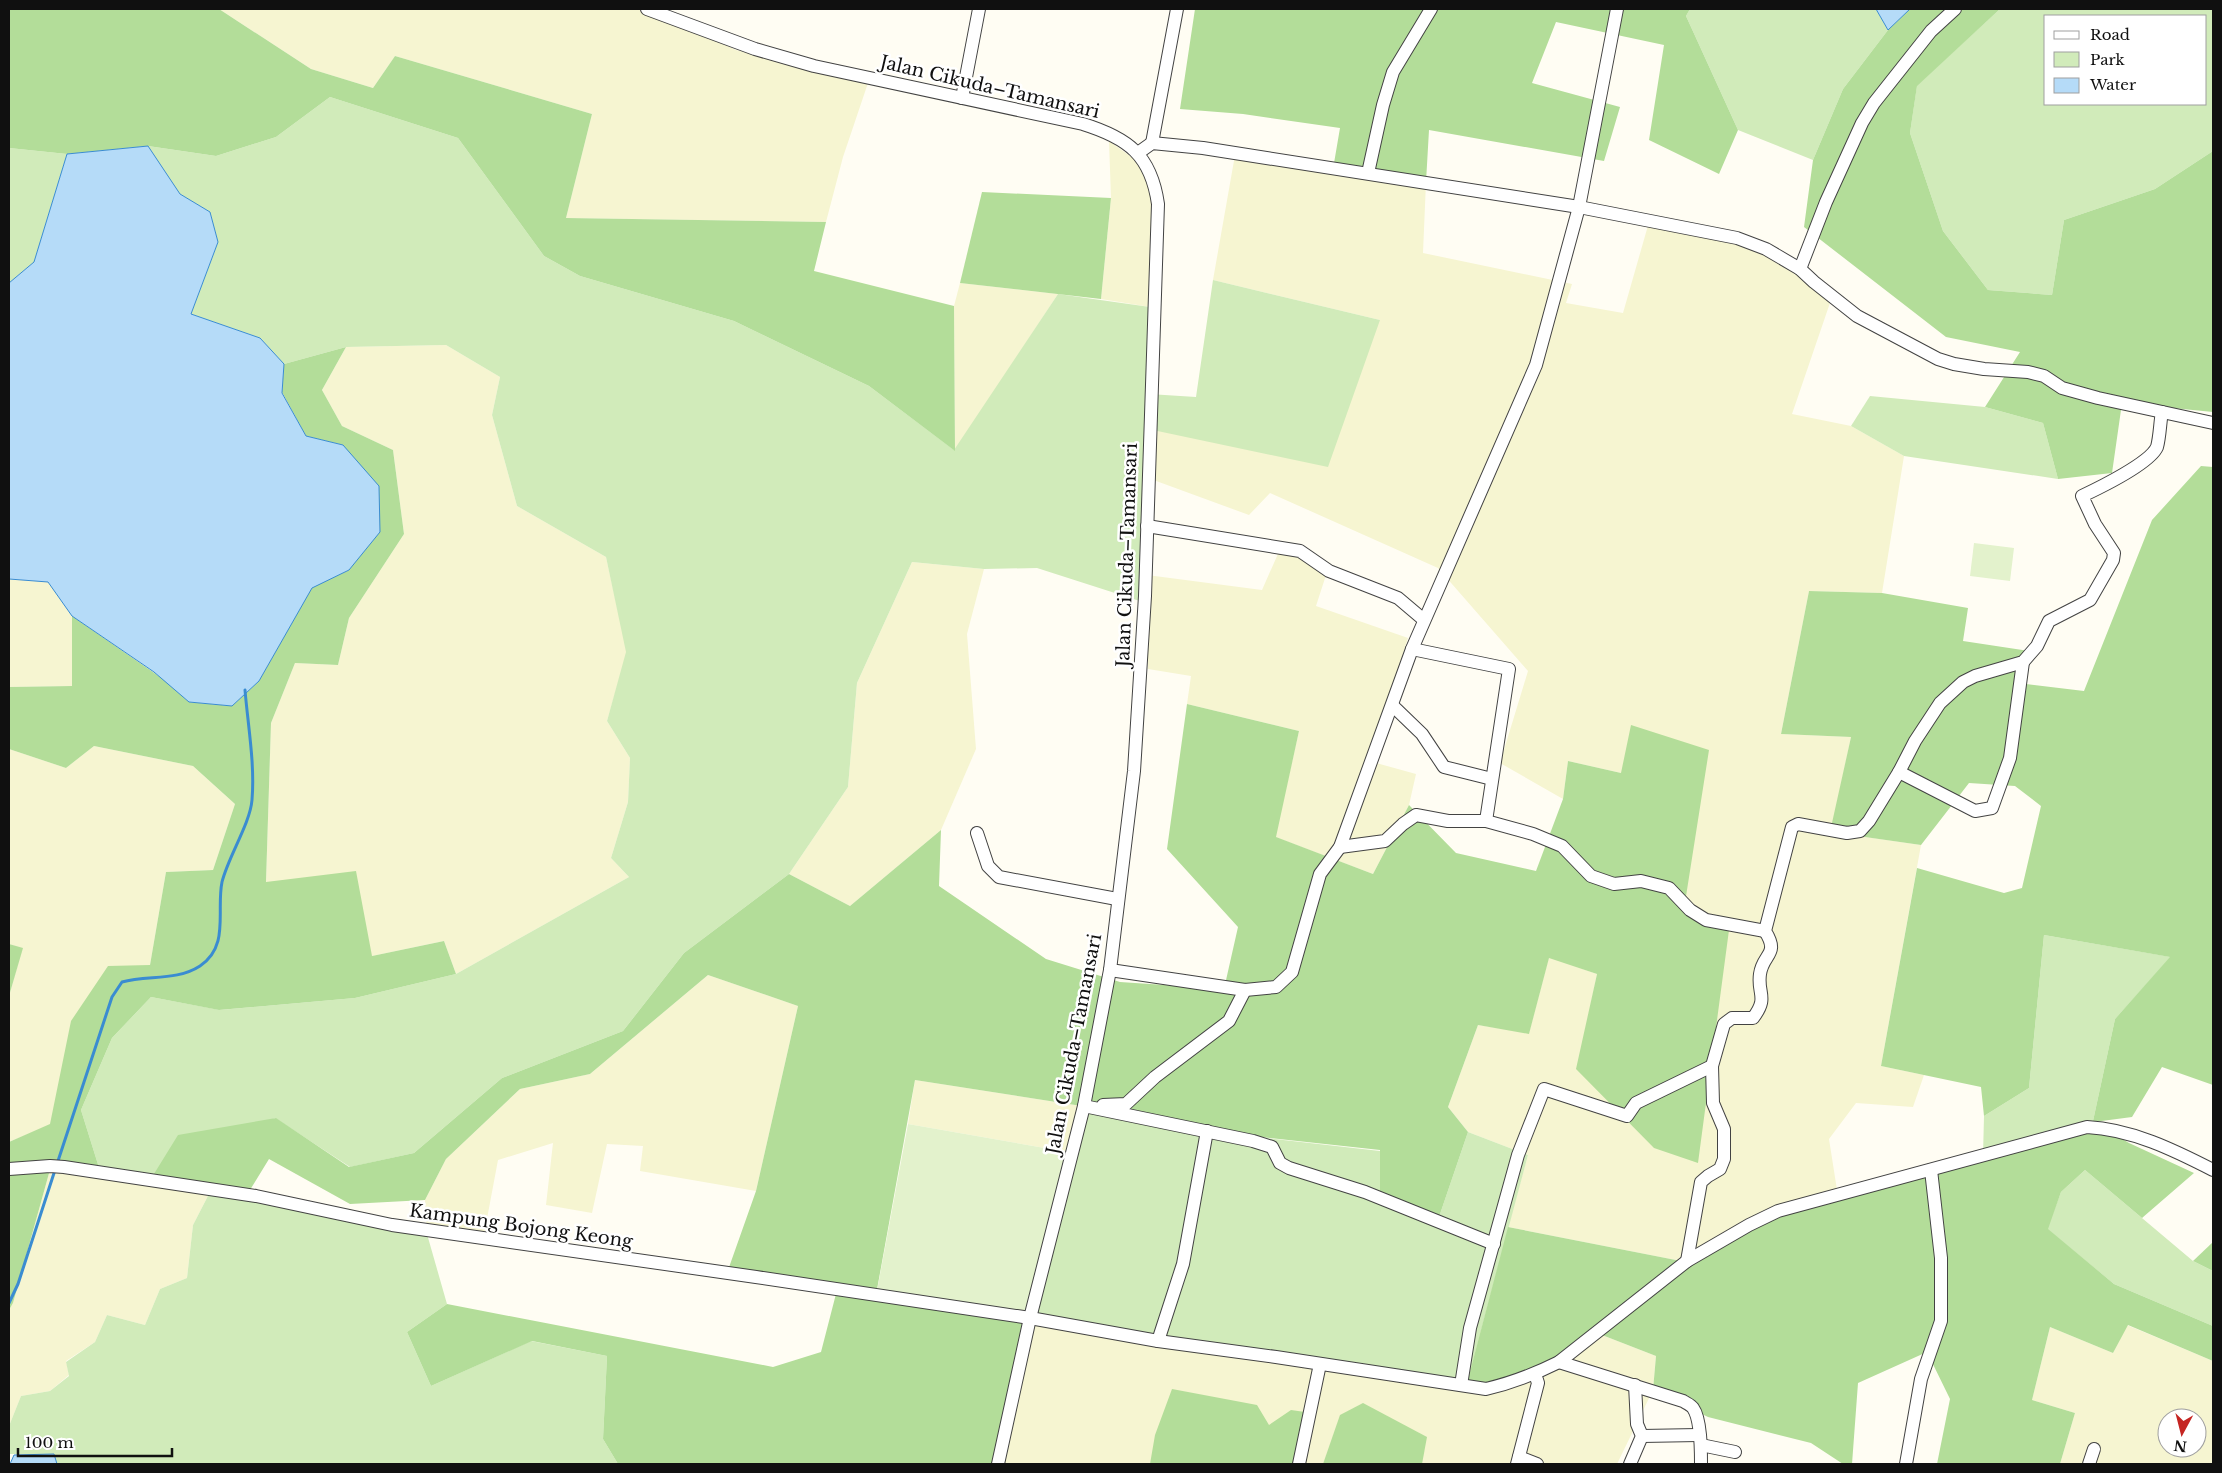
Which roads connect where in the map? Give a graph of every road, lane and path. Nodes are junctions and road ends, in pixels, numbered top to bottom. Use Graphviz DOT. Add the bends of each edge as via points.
graph roads {
  1 [pos="647,9"];
  2 [pos="979,9"];
  3 [pos="1177,9"];
  4 [pos="1432,9"];
  5 [pos="1617,9"];
  6 [pos="1955,9"];
  7 [pos="962,98"];
  8 [pos="1152,143"];
  9 [pos="1138,153"];
  10 [pos="1368,173"];
  11 [pos="1579,207"];
  12 [pos="1800,269"];
  13 [pos="2162,412"];
  14 [pos="2213,423"];
  15 [pos="1147,526"];
  16 [pos="1424,620"];
  17 [pos="1412,649"];
  18 [pos="2023,662"];
  19 [pos="1393,706"];
  20 [pos="1899,772"];
  21 [pos="1492,779"];
  22 [pos="1486,821"];
  23 [pos="977,832"];
  24 [pos="1340,848"];
  25 [pos="1117,899"];
  26 [pos="1765,931"];
  27 [pos="1110,970"];
  28 [pos="1245,990"];
  29 [pos="1712,1066"];
  30 [pos="1084,1106"];
  31 [pos="1207,1131"];
  32 [pos="9,1169"];
  33 [pos="1931,1170"];
  34 [pos="2213,1170"];
  35 [pos="1494,1244"];
  36 [pos="1687,1261"];
  37 [pos="1030,1318"];
  38 [pos="1158,1341"];
  39 [pos="1559,1362"];
  40 [pos="1320,1364"];
  41 [pos="1535,1374"];
  42 [pos="1461,1385"];
  43 [pos="1635,1385"];
  44 [pos="1642,1436"];
  45 [pos="1700,1440"];
  46 [pos="2094,1449"];
  47 [pos="1735,1452"];
  48 [pos="1518,1460"];
  49 [pos="998,1464"];
  50 [pos="1299,1464"];
  51 [pos="1537,1464"];
  52 [pos="1630,1464"];
  53 [pos="1700,1464"];
  54 [pos="1906,1464"];
  55 [pos="2089,1464"];
  1 -- 7 [label="street, Jalan Cikuda–Tamansari" via="755,49 814,66"];
  2 -- 7 [label="street"];
  3 -- 8 [label="street"];
  4 -- 10 [label="street" via="1393,72"];
  5 -- 11 [label="street"];
  6 -- 12 [label="street" via="1932,31 1874,103 1862,123"];
  7 -- 9 [label="street, Jalan Cikuda–Tamansari" via="1083,124 1121,138"];
  8 -- 9 [label="street"];
  8 -- 10 [label="street"];
  9 -- 15 [label="street, Jalan Cikuda–Tamansari" via="1150,170 1158,204"];
  10 -- 11 [label="street"];
  11 -- 12 [label="street" via="1737,238 1766,249"];
  11 -- 16 [label="street" via="1536,365"];
  12 -- 13 [label="street" via="1857,316 1938,359 1984,369 2028,372 2044,376 2062,388"];
  13 -- 14 [label="street"];
  13 -- 18 [label="street" via="2157,446 2152,454 2114,480 2082,496 2114,553 2113,560 2090,600 2049,621 2037,646"];
  15 -- 16 [label="street" via="1300,551 1329,571 1398,598"];
  15 -- 25 [label="street, Jalan Cikuda–Tamansari" via="1134,771"];
  16 -- 17 [label="street"];
  17 -- 19 [label="street"];
  17 -- 21 [label="street" via="1509,669"];
  18 -- 20 [label="street" via="1975,676 1940,702"];
  18 -- 20 [label="street" via="2010,758 1992,808 1975,812"];
  19 -- 21 [label="street" via="1422,734 1444,767"];
  19 -- 24 [label="street"];
  20 -- 26 [label="street" via="1869,820 1855,833 1798,824 1792,827"];
  21 -- 22 [label="street"];
  22 -- 24 [label="street" via="1448,821 1416,815 1385,841"];
  22 -- 26 [label="street" via="1562,846 1591,876 1614,884 1642,881 1669,888 1690,910 1706,920"];
  23 -- 25 [label="street" via="988,866 999,877"];
  24 -- 28 [label="street" via="1320,874 1292,972 1276,987"];
  25 -- 27 [label="street, Jalan Cikuda–Tamansari"];
  26 -- 29 [label="street" via="1771,941 1771,951 1761,970 1763,995 1758,1011 1753,1018 1732,1018 1724,1024"];
  27 -- 28 [label="street"];
  27 -- 30 [label="street, Jalan Cikuda–Tamansari"];
  28 -- 30 [label="street" via="1229,1021 1155,1077 1126,1104"];
  29 -- 35 [label="street" via="1636,1103 1626,1116 1544,1089 1518,1155"];
  29 -- 36 [label="street" via="1713,1103 1724,1129 1724,1159 1720,1169 1701,1182"];
  30 -- 31 [label="street"];
  30 -- 37 [label="street, Jalan Cikuda–Tamansari"];
  31 -- 35 [label="street" via="1272,1148 1280,1163 1289,1168 1365,1192"];
  31 -- 38 [label="street" via="1183,1264"];
  32 -- 37 [label="street, Kampung Bojong Keong" via="64,1167 256,1196 392,1225"];
  33 -- 34 [label="street, Kampung Bojong Keong" via="2087,1127 2130,1134"];
  33 -- 36 [label="street, Kampung Bojong Keong" via="1778,1211"];
  33 -- 54 [label="street" via="1940,1258 1941,1321 1921,1380"];
  35 -- 42 [label="street" via="1470,1328"];
  36 -- 39 [label="street, Kampung Bojong Keong"];
  37 -- 38 [label="street, Kampung Bojong Keong"];
  37 -- 49 [label="street, Jalan Cikuda–Tamansari"];
  38 -- 40 [label="street, Kampung Bojong Keong"];
  39 -- 41 [label="street, Kampung Bojong Keong"];
  39 -- 43 [label="street"];
  40 -- 42 [label="street, Kampung Bojong Keong"];
  40 -- 50 [label="street"];
  41 -- 42 [label="street, Kampung Bojong Keong" via="1486,1389"];
  41 -- 48 [label="street" via="1538,1383"];
  43 -- 44 [label="street" via="1637,1424"];
  43 -- 45 [label="street" via="1692,1407"];
  44 -- 45 [label="street"];
  44 -- 52 [label="street"];
  45 -- 47 [label="street"];
  45 -- 53 [label="street"];
  46 -- 55 [label="street"];
  48 -- 51 [label="street"];
}
